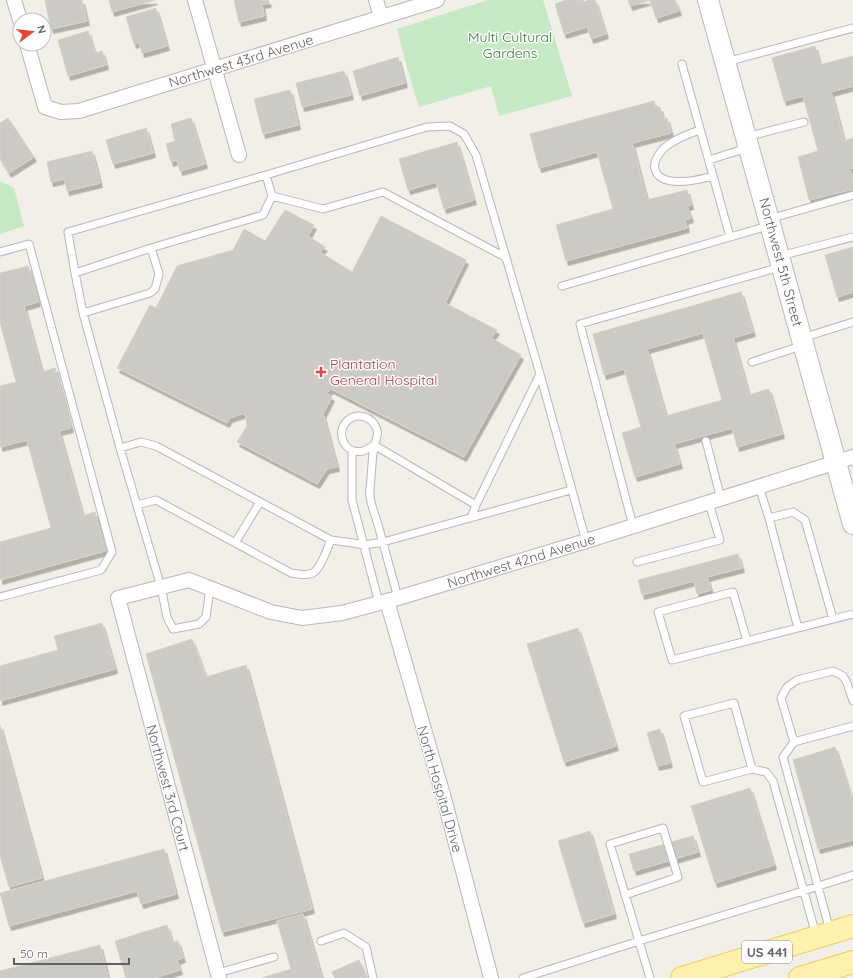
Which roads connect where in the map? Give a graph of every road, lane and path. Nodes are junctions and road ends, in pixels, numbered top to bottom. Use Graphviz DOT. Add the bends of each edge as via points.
graph roads {
  1 [pos="14,0"];
  2 [pos="195,0"];
  3 [pos="376,0"];
  4 [pos="437,0"];
  5 [pos="708,0"];
  6 [pos="18,12"];
  7 [pos="381,17"];
  8 [pos="853,28"];
  9 [pos="29,52"];
  10 [pos="726,62"];
  11 [pos="682,64"];
  12 [pos="214,69"];
  13 [pos="804,122"];
  14 [pos="700,130"];
  15 [pos="748,142"];
  16 [pos="239,155"];
  17 [pos="709,160"];
  18 [pos="266,176"];
  19 [pos="713,176"];
  20 [pos="853,195"];
  21 [pos="272,196"];
  22 [pos="770,222"];
  23 [pos="853,237"];
  24 [pos="730,238"];
  25 [pos="151,248"];
  26 [pos="0,252"];
  27 [pos="505,257"];
  28 [pos="780,261"];
  29 [pos="75,273"];
  30 [pos="562,286"];
  31 [pos="84,313"];
  32 [pos="853,322"];
  33 [pos="802,342"];
  34 [pos="752,362"];
  35 [pos="540,374"];
  36 [pos="706,441"];
  37 [pos="374,445"];
  38 [pos="120,448"];
  39 [pos="352,451"];
  40 [pos="844,460"];
  41 [pos="759,487"];
  42 [pos="571,490"];
  43 [pos="715,501"];
  44 [pos="260,502"];
  45 [pos="137,505"];
  46 [pos="476,505"];
  47 [pos="471,518"];
  48 [pos="769,518"];
  49 [pos="853,524"];
  50 [pos="633,526"];
  51 [pos="331,540"];
  52 [pos="586,541"];
  53 [pos="383,542"];
  54 [pos="235,543"];
  55 [pos="364,546"];
  56 [pos="637,562"];
  57 [pos="161,587"];
  58 [pos="210,588"];
  59 [pos="0,597"];
  60 [pos="118,598"];
  61 [pos="388,601"];
  62 [pos="853,614"];
  63 [pos="833,619"];
  64 [pos="798,628"];
  65 [pos="747,641"];
  66 [pos="853,701"];
  67 [pos="853,726"];
  68 [pos="794,742"];
  69 [pos="752,769"];
  70 [pos="853,874"];
  71 [pos="818,885"];
  72 [pos="803,891"];
  73 [pos="625,895"];
  74 [pos="853,926"];
  75 [pos="824,935"];
  76 [pos="321,941"];
  77 [pos="639,941"];
  78 [pos="274,957"];
  79 [pos="853,962"];
  80 [pos="218,976"];
  81 [pos="812,976"];
  82 [pos="373,978"];
  83 [pos="491,978"];
  84 [pos="523,978"];
  85 [pos="650,978"];
  86 [pos="682,978"];
  1 -- 6 [label="street"];
  2 -- 12 [label="street"];
  3 -- 7 [label="street"];
  4 -- 7 [label="street, Northwest 43rd Avenue"];
  5 -- 10 [label="street, Northwest 5th Street"];
  7 -- 12 [label="street, Northwest 43rd Avenue"];
  8 -- 10 [label="lane"];
  9 -- 12 [label="street, Northwest 43rd Avenue" via="45,107 61,112 79,111"];
  10 -- 15 [label="street, Northwest 5th Street"];
  11 -- 14 [label="lane"];
  12 -- 16 [label="street"];
  13 -- 15 [label="lane"];
  14 -- 17 [label="lane"];
  14 -- 19 [label="lane" via="663,149 654,164 655,170 658,176 676,181 691,181"];
  15 -- 17 [label="lane"];
  15 -- 22 [label="street, Northwest 5th Street"];
  17 -- 19 [label="lane"];
  18 -- 21 [label="lane"];
  18 -- 27 [label="lane" via="427,127 450,126 464,134 476,155"];
  18 -- 29 [label="lane" via="68,232"];
  19 -- 24 [label="lane"];
  20 -- 22 [label="lane"];
  21 -- 25 [label="lane" via="263,215"];
  21 -- 27 [label="lane" via="323,209 383,192"];
  22 -- 24 [label="lane"];
  22 -- 28 [label="street, Northwest 5th Street"];
  23 -- 28 [label="lane"];
  24 -- 30 [label="lane"];
  25 -- 29 [label="lane"];
  25 -- 31 [label="lane" via="159,274 155,289 150,293"];
  26 -- 59 [label="lane" via="29,244 112,552 101,570"];
  27 -- 35 [label="lane"];
  28 -- 33 [label="street, Northwest 5th Street"];
  28 -- 50 [label="lane" via="580,324"];
  29 -- 31 [label="lane"];
  31 -- 38 [label="lane"];
  32 -- 33 [label="lane"];
  33 -- 34 [label="lane"];
  33 -- 40 [label="street, Northwest 5th Street"];
  35 -- 42 [label="lane"];
  35 -- 46 [label="lane"];
  36 -- 43 [label="lane"];
  37 -- 39 [label="lane" via="363,451"];
  37 -- 39 [label="lane" via="378,431 374,424 364,416 352,417 341,432 343,442"];
  37 -- 46 [label="lane"];
  37 -- 53 [label="lane" via="370,495"];
  38 -- 44 [label="lane" via="141,442 156,446"];
  38 -- 45 [label="lane"];
  39 -- 55 [label="lane" via="352,500"];
  40 -- 41 [label="street, Northwest 42nd Avenue"];
  40 -- 49 [label="street, Northwest 5th Street"];
  41 -- 43 [label="street, Northwest 42nd Avenue"];
  41 -- 48 [label="lane"];
  42 -- 47 [label="lane"];
  42 -- 52 [label="lane"];
  43 -- 50 [label="street, Northwest 42nd Avenue"];
  43 -- 56 [label="lane" via="720,540"];
  44 -- 51 [label="lane"];
  44 -- 54 [label="lane"];
  45 -- 54 [label="lane" via="156,500"];
  45 -- 57 [label="lane"];
  46 -- 47 [label="lane"];
  47 -- 53 [label="lane"];
  48 -- 63 [label="lane" via="793,512 805,520"];
  48 -- 64 [label="lane"];
  50 -- 52 [label="street, Northwest 42nd Avenue"];
  51 -- 54 [label="lane" via="318,569 302,575 291,573"];
  51 -- 55 [label="lane"];
  52 -- 61 [label="street, Northwest 42nd Avenue"];
  53 -- 55 [label="lane"];
  53 -- 61 [label="lane"];
  55 -- 61 [label="lane"];
  57 -- 58 [label="street, Northwest 42nd Avenue" via="189,580"];
  57 -- 58 [label="lane" via="166,617 173,629 199,624 206,617"];
  57 -- 60 [label="street, Northwest 42nd Avenue"];
  58 -- 61 [label="street, Northwest 42nd Avenue" via="271,612 302,618"];
  60 -- 80 [label="street, Northwest 3rd Court"];
  61 -- 83 [label="street, North Hospital Drive" via="445,802"];
  62 -- 63 [label="lane"];
  63 -- 64 [label="lane"];
  64 -- 65 [label="lane"];
  65 -- 65 [label="lane" via="733,592 658,612 672,660"];
  66 -- 68 [label="lane" via="843,676 833,671 797,680 787,686 782,698"];
  67 -- 68 [label="lane"];
  68 -- 71 [label="lane" via="784,757"];
  69 -- 69 [label="lane" via="734,704 684,716 703,782"];
  69 -- 72 [label="lane" via="766,772 773,781"];
  70 -- 71 [label="lane"];
  71 -- 72 [label="lane"];
  71 -- 75 [label="lane"];
  72 -- 75 [label="lane"];
  72 -- 77 [label="lane"];
  73 -- 73 [label="lane" via="678,877 663,828 610,844"];
  73 -- 77 [label="lane"];
  74 -- 75 [label="main road, US 441"];
  75 -- 86 [label="main road, US 441"];
  76 -- 82 [label="lane" via="344,933 366,947"];
  77 -- 84 [label="lane"];
  77 -- 85 [label="lane"];
  78 -- 80 [label="lane"];
  79 -- 81 [label="main road"];
}
